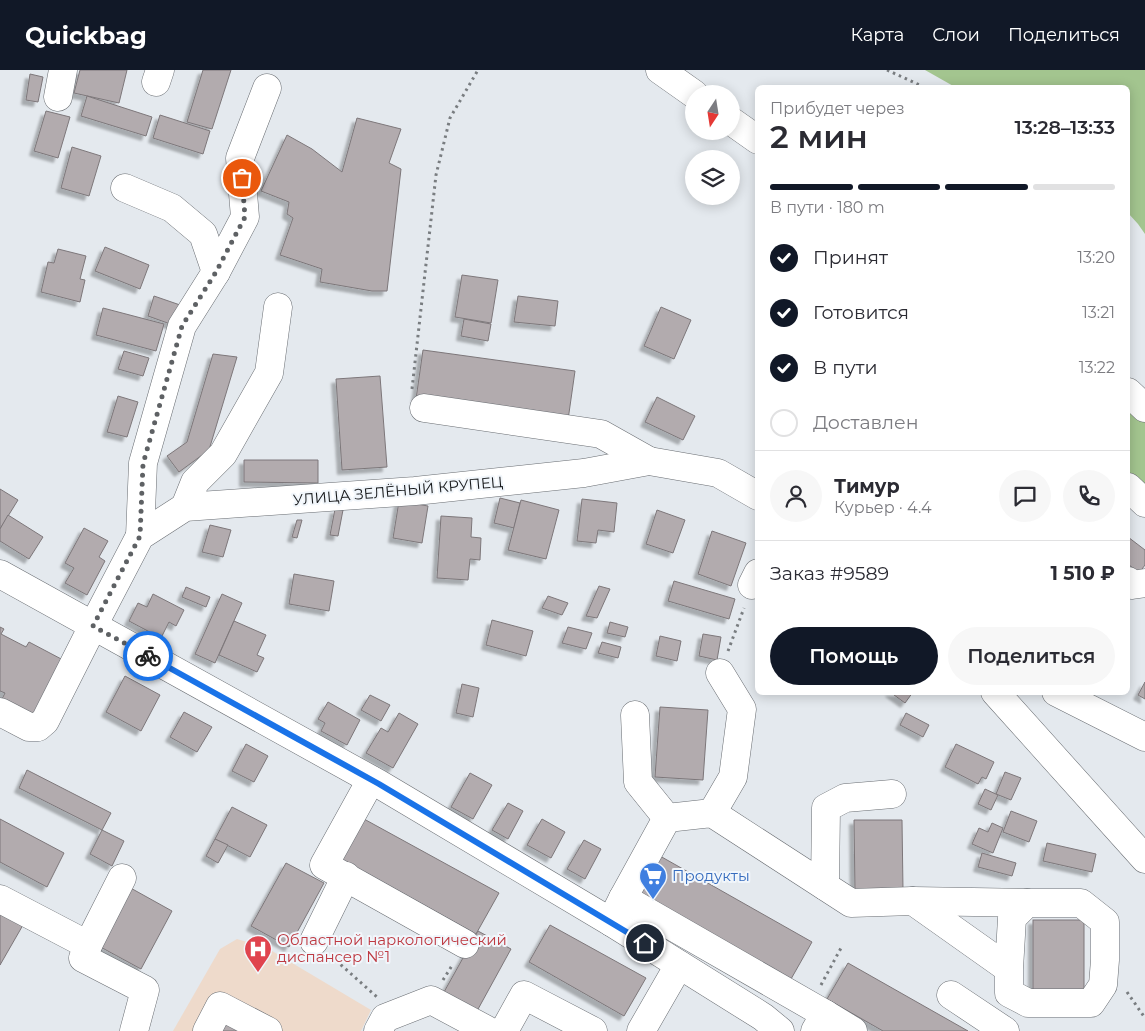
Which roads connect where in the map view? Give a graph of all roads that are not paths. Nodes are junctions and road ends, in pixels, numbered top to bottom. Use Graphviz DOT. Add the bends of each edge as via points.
graph roads {
  1 [pos="64,70"];
  2 [pos="660,70"];
  3 [pos="267,88"];
  4 [pos="685,88"];
  5 [pos="58,97"];
  6 [pos="740,127"];
  7 [pos="755,138"];
  8 [pos="125,188"];
  9 [pos="216,272"];
  10 [pos="278,307"];
  11 [pos="1130,394"];
  12 [pos="424,408"];
  13 [pos="1145,408"];
  14 [pos="649,461"];
  15 [pos="1130,489"];
  16 [pos="755,494"];
  17 [pos="1145,503"];
  18 [pos="185,507"];
  19 [pos="140,536"];
  20 [pos="0,574"];
  21 [pos="1130,583"];
  22 [pos="1145,583"];
  23 [pos="93,626"];
  24 [pos="720,673"];
  25 [pos="998,695"];
  26 [pos="1062,695"];
  27 [pos="0,712"];
  28 [pos="635,715"];
  29 [pos="1145,737"];
  30 [pos="371,780"];
  31 [pos="892,794"];
  32 [pos="712,813"];
  33 [pos="666,818"];
  34 [pos="1145,859"];
  35 [pos="346,876"];
  36 [pos="122,878"];
  37 [pos="826,886"];
  38 [pos="623,898"];
  39 [pos="0,899"];
  40 [pos="913,901"];
  41 [pos="1027,903"];
  42 [pos="611,922"];
  43 [pos="314,941"];
  44 [pos="464,944"];
  45 [pos="88,945"];
  46 [pos="679,964"];
  47 [pos="1009,969"];
  48 [pos="951,996"];
  49 [pos="817,1017"];
  50 [pos="382,1025"];
  51 [pos="134,1031"];
  52 [pos="207,1031"];
  53 [pos="268,1031"];
  54 [pos="489,1031"];
  55 [pos="504,1031"];
  56 [pos="592,1031"];
  57 [pos="641,1031"];
  58 [pos="780,1031"];
  59 [pos="853,1031"];
  60 [pos="1005,1031"];
  1 -- 5 [label="street"];
  2 -- 4 [label="street"];
  3 -- 9 [label="street" via="240,158 245,217"];
  6 -- 7 [label="street"];
  8 -- 9 [label="street" via="172,208 204,234"];
  9 -- 19 [label="street" via="182,326 143,464"];
  10 -- 18 [label="street" via="269,373 223,454 195,482"];
  11 -- 13 [label="street"];
  12 -- 14 [label="street" via="601,434"];
  14 -- 16 [label="street, УЛИЦА ЗЕЛЁНЫЙ КРУПЕЦ" via="718,473"];
  14 -- 18 [label="street, УЛИЦА ЗЕЛЁНЫЙ КРУПЕЦ" via="584,473 415,491"];
  15 -- 17 [label="street"];
  18 -- 19 [label="street, УЛИЦА ЗЕЛЁНЫЙ КРУПЕЦ"];
  19 -- 23 [label="street, УЛИЦА ЗЕЛЁНЫЙ КРУПЕЦ"];
  20 -- 23 [label="street"];
  21 -- 22 [label="street"];
  23 -- 27 [label="street, УЛИЦА ЗЕЛЁНЫЙ КРУПЕЦ" via="45,721 38,727 29,727"];
  23 -- 30 [label="street"];
  24 -- 32 [label="street" via="742,709 732,777"];
  25 -- 34 [label="street"];
  26 -- 29 [label="street"];
  28 -- 33 [label="street" via="638,782"];
  30 -- 35 [label="street" via="324,865"];
  30 -- 42 [label="street"];
  31 -- 37 [label="street" via="844,798 826,808"];
  32 -- 33 [label="street"];
  32 -- 37 [label="street"];
  33 -- 38 [label="street"];
  35 -- 43 [label="street"];
  35 -- 44 [label="street"];
  36 -- 45 [label="street"];
  37 -- 40 [label="street" via="851,903"];
  38 -- 42 [label="street"];
  38 -- 49 [label="street"];
  39 -- 45 [label="street"];
  40 -- 41 [label="street"];
  40 -- 47 [label="street"];
  41 -- 47 [label="street" via="1012,918"];
  41 -- 47 [label="street" via="1081,903 1105,922 1103,985 1091,1002 1028,1003 1009,993"];
  42 -- 46 [label="street"];
  45 -- 51 [label="street" via="83,958 145,990"];
  46 -- 57 [label="street"];
  46 -- 58 [label="street"];
  48 -- 60 [label="street"];
  49 -- 59 [label="street"];
  50 -- 54 [label="street" via="431,1000"];
  52 -- 53 [label="street" via="220,1006"];
  55 -- 56 [label="street" via="524,995"];
}
